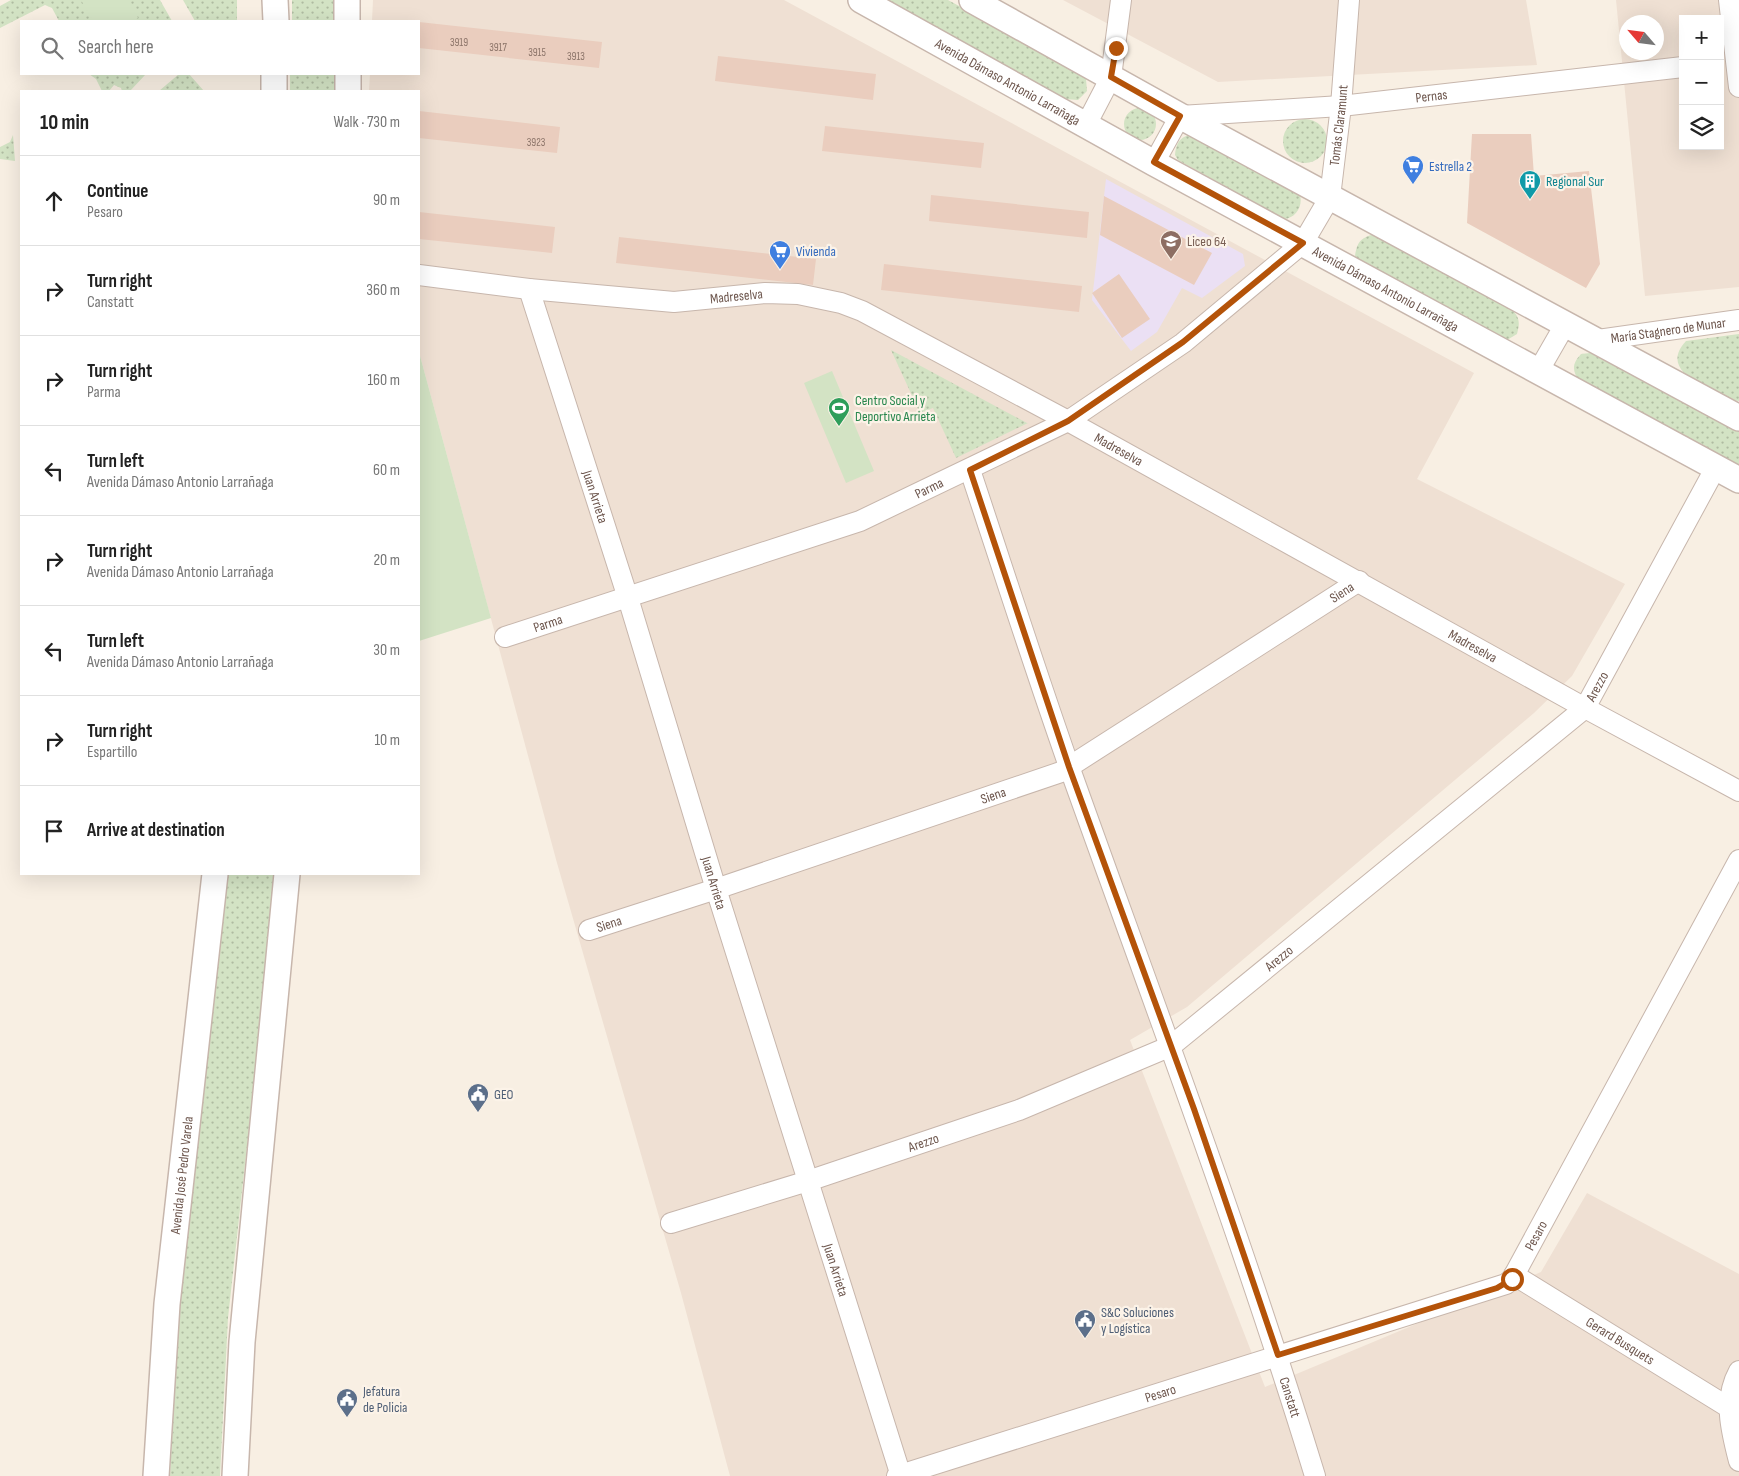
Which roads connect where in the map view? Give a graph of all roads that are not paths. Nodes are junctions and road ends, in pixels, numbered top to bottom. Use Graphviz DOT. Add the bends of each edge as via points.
graph roads {
  1 [pos="275,0"];
  2 [pos="347,0"];
  3 [pos="861,0"];
  4 [pos="972,0"];
  5 [pos="1121,0"];
  6 [pos="1349,0"];
  7 [pos="1729,0"];
  8 [pos="276,20"];
  9 [pos="347,20"];
  10 [pos="1732,61"];
  11 [pos="1679,66"];
  12 [pos="274,75"];
  13 [pos="348,75"];
  14 [pos="1111,77"];
  15 [pos="1739,87"];
  16 [pos="274,90"];
  17 [pos="348,90"];
  18 [pos="1341,106"];
  19 [pos="1180,116"];
  20 [pos="1086,125"];
  21 [pos="1154,162"];
  22 [pos="1330,197"];
  23 [pos="1303,243"];
  24 [pos="420,275"];
  25 [pos="529,289"];
  26 [pos="1739,320"];
  27 [pos="1566,323"];
  28 [pos="1598,340"];
  29 [pos="1539,370"];
  30 [pos="1739,418"];
  31 [pos="1068,421"];
  32 [pos="1716,467"];
  33 [pos="970,470"];
  34 [pos="1739,480"];
  35 [pos="1359,581"];
  36 [pos="628,598"];
  37 [pos="505,637"];
  38 [pos="1586,708"];
  39 [pos="1069,767"];
  40 [pos="1739,790"];
  41 [pos="1739,860"];
  42 [pos="215,875"];
  43 [pos="287,875"];
  44 [pos="716,889"];
  45 [pos="589,930"];
  46 [pos="1171,1046"];
  47 [pos="808,1181"];
  48 [pos="671,1223"];
  49 [pos="1514,1275"];
  50 [pos="1278,1355"];
  51 [pos="1739,1370"];
  52 [pos="1728,1406"];
  53 [pos="1739,1462"];
  54 [pos="156,1476"];
  55 [pos="235,1476"];
  56 [pos="899,1476"];
  57 [pos="1315,1476"];
  1 -- 8 [label="street"];
  2 -- 9 [label="street"];
  3 -- 20 [label="street, Avenida Dámaso Antonio Larrañaga"];
  4 -- 14 [label="street"];
  5 -- 14 [label="street"];
  6 -- 18 [label="street, Tomás Claramunt"];
  7 -- 10 [label="street"];
  10 -- 15 [label="street"];
  11 -- 18 [label="street, Pernas"];
  12 -- 16 [label="street"];
  13 -- 17 [label="street"];
  14 -- 19 [label="street"];
  14 -- 20 [label="street"];
  18 -- 19 [label="street, Pernas"];
  18 -- 22 [label="street, Tomás Claramunt"];
  19 -- 21 [label="street"];
  19 -- 22 [label="street"];
  20 -- 21 [label="street, Avenida Dámaso Antonio Larrañaga"];
  21 -- 23 [label="street, Avenida Dámaso Antonio Larrañaga"];
  22 -- 23 [label="street, Tomás Claramunt"];
  22 -- 27 [label="street"];
  23 -- 29 [label="street, Avenida Dámaso Antonio Larrañaga"];
  23 -- 31 [label="street, Parma" via="1183,342"];
  24 -- 25 [label="street, Madreselva"];
  25 -- 31 [label="street, Madreselva" via="674,302 798,294 841,303 893,326"];
  25 -- 36 [label="street, Juan Arrieta"];
  26 -- 28 [label="street, María Stagnero de Munar"];
  27 -- 28 [label="street"];
  27 -- 29 [label="street"];
  28 -- 30 [label="street"];
  29 -- 32 [label="street, Avenida Dámaso Antonio Larrañaga"];
  31 -- 33 [label="street, Parma"];
  31 -- 35 [label="street, Madreselva"];
  32 -- 34 [label="street, Avenida Dámaso Antonio Larrañaga"];
  32 -- 38 [label="street, Arezzo"];
  33 -- 36 [label="street, Parma" via="860,521"];
  33 -- 39 [label="street, Canstatt"];
  35 -- 38 [label="street, Madreselva"];
  35 -- 39 [label="street, Siena"];
  36 -- 37 [label="street, Parma"];
  36 -- 44 [label="street, Juan Arrieta"];
  38 -- 40 [label="street, Madreselva"];
  38 -- 46 [label="street, Arezzo"];
  39 -- 44 [label="street, Siena"];
  39 -- 46 [label="street, Canstatt"];
  41 -- 49 [label="street, Pesaro"];
  42 -- 54 [label="street, Avenida José Pedro Varela" via="167,1304"];
  43 -- 55 [label="street" via="242,1342"];
  44 -- 45 [label="street, Siena"];
  44 -- 47 [label="street, Juan Arrieta"];
  46 -- 47 [label="street, Arezzo" via="1020,1110"];
  46 -- 50 [label="street, Canstatt"];
  47 -- 48 [label="street, Arezzo"];
  47 -- 56 [label="street, Juan Arrieta"];
  49 -- 50 [label="street, Pesaro" via="1497,1288"];
  49 -- 52 [label="street, Gerard Busquets"];
  50 -- 56 [label="street, Pesaro"];
  50 -- 57 [label="street, Canstatt"];
  51 -- 52 [label="street"];
  52 -- 53 [label="street"];
}
